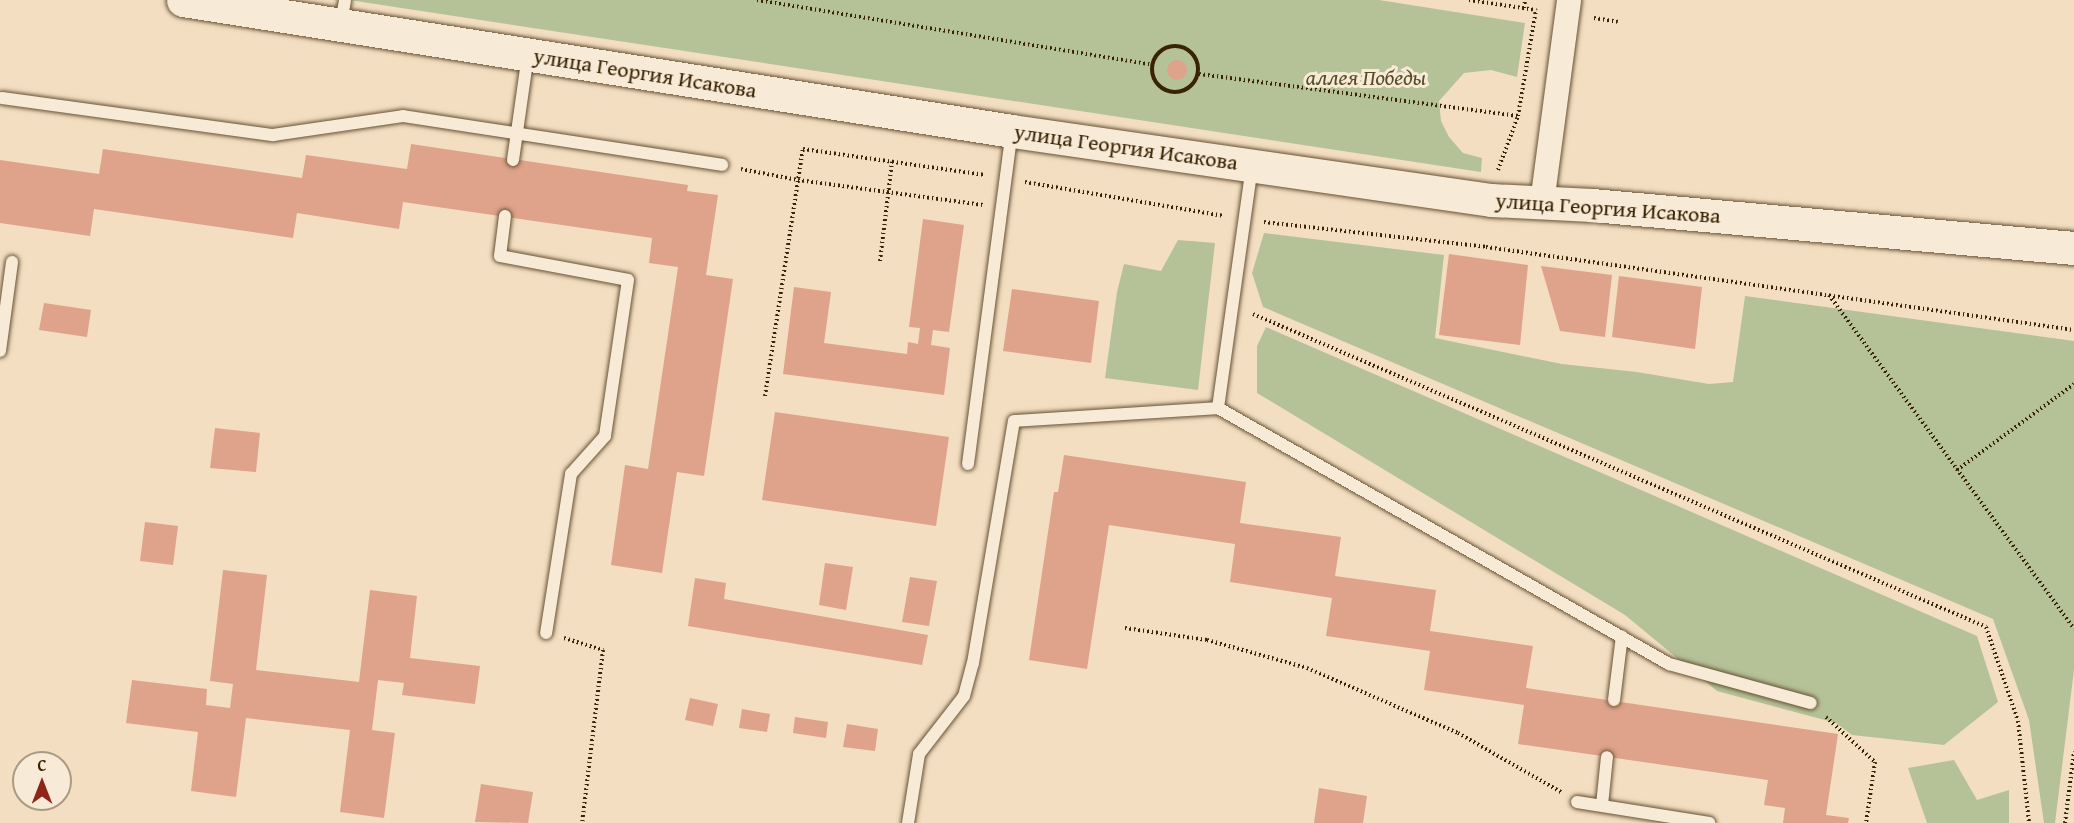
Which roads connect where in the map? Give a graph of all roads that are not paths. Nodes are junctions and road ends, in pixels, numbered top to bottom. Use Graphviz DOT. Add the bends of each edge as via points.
graph roads {
  1 [pos="183,0"];
  2 [pos="1569,0"];
  3 [pos="343,12"];
  4 [pos="528,54"];
  5 [pos="3,98"];
  6 [pos="1012,131"];
  7 [pos="517,133"];
  8 [pos="513,160"];
  9 [pos="722,165"];
  10 [pos="1253,165"];
  11 [pos="1542,203"];
  12 [pos="505,216"];
  13 [pos="2074,248"];
  14 [pos="12,262"];
  15 [pos="0,351"];
  16 [pos="1218,408"];
  17 [pos="968,464"];
  18 [pos="546,633"];
  19 [pos="1622,636"];
  20 [pos="1614,700"];
  21 [pos="1811,704"];
  22 [pos="1607,757"];
  23 [pos="1577,802"];
  24 [pos="1602,805"];
  25 [pos="908,823"];
  26 [pos="1710,823"];
  1 -- 3 [label="street, улица Георгия Исакова"];
  2 -- 11 [label="street"];
  3 -- 4 [label="street, улица Георгия Исакова"];
  4 -- 6 [label="street, улица Георгия Исакова"];
  4 -- 7 [label="lane"];
  5 -- 7 [label="lane" via="273,135 403,116"];
  6 -- 10 [label="street, улица Георгия Исакова"];
  6 -- 17 [label="lane"];
  7 -- 8 [label="lane"];
  7 -- 9 [label="lane"];
  10 -- 11 [label="street, улица Георгия Исакова" via="1491,200"];
  10 -- 16 [label="lane"];
  11 -- 13 [label="street, улица Георгия Исакова"];
  12 -- 18 [label="lane" via="500,256 628,280 605,436 571,474"];
  14 -- 15 [label="lane"];
  16 -- 19 [label="lane"];
  16 -- 25 [label="lane" via="1014,421 973,663 964,696 919,754"];
  19 -- 20 [label="lane"];
  19 -- 21 [label="lane" via="1669,664"];
  22 -- 24 [label="lane"];
  23 -- 24 [label="lane"];
  24 -- 26 [label="lane"];
}
